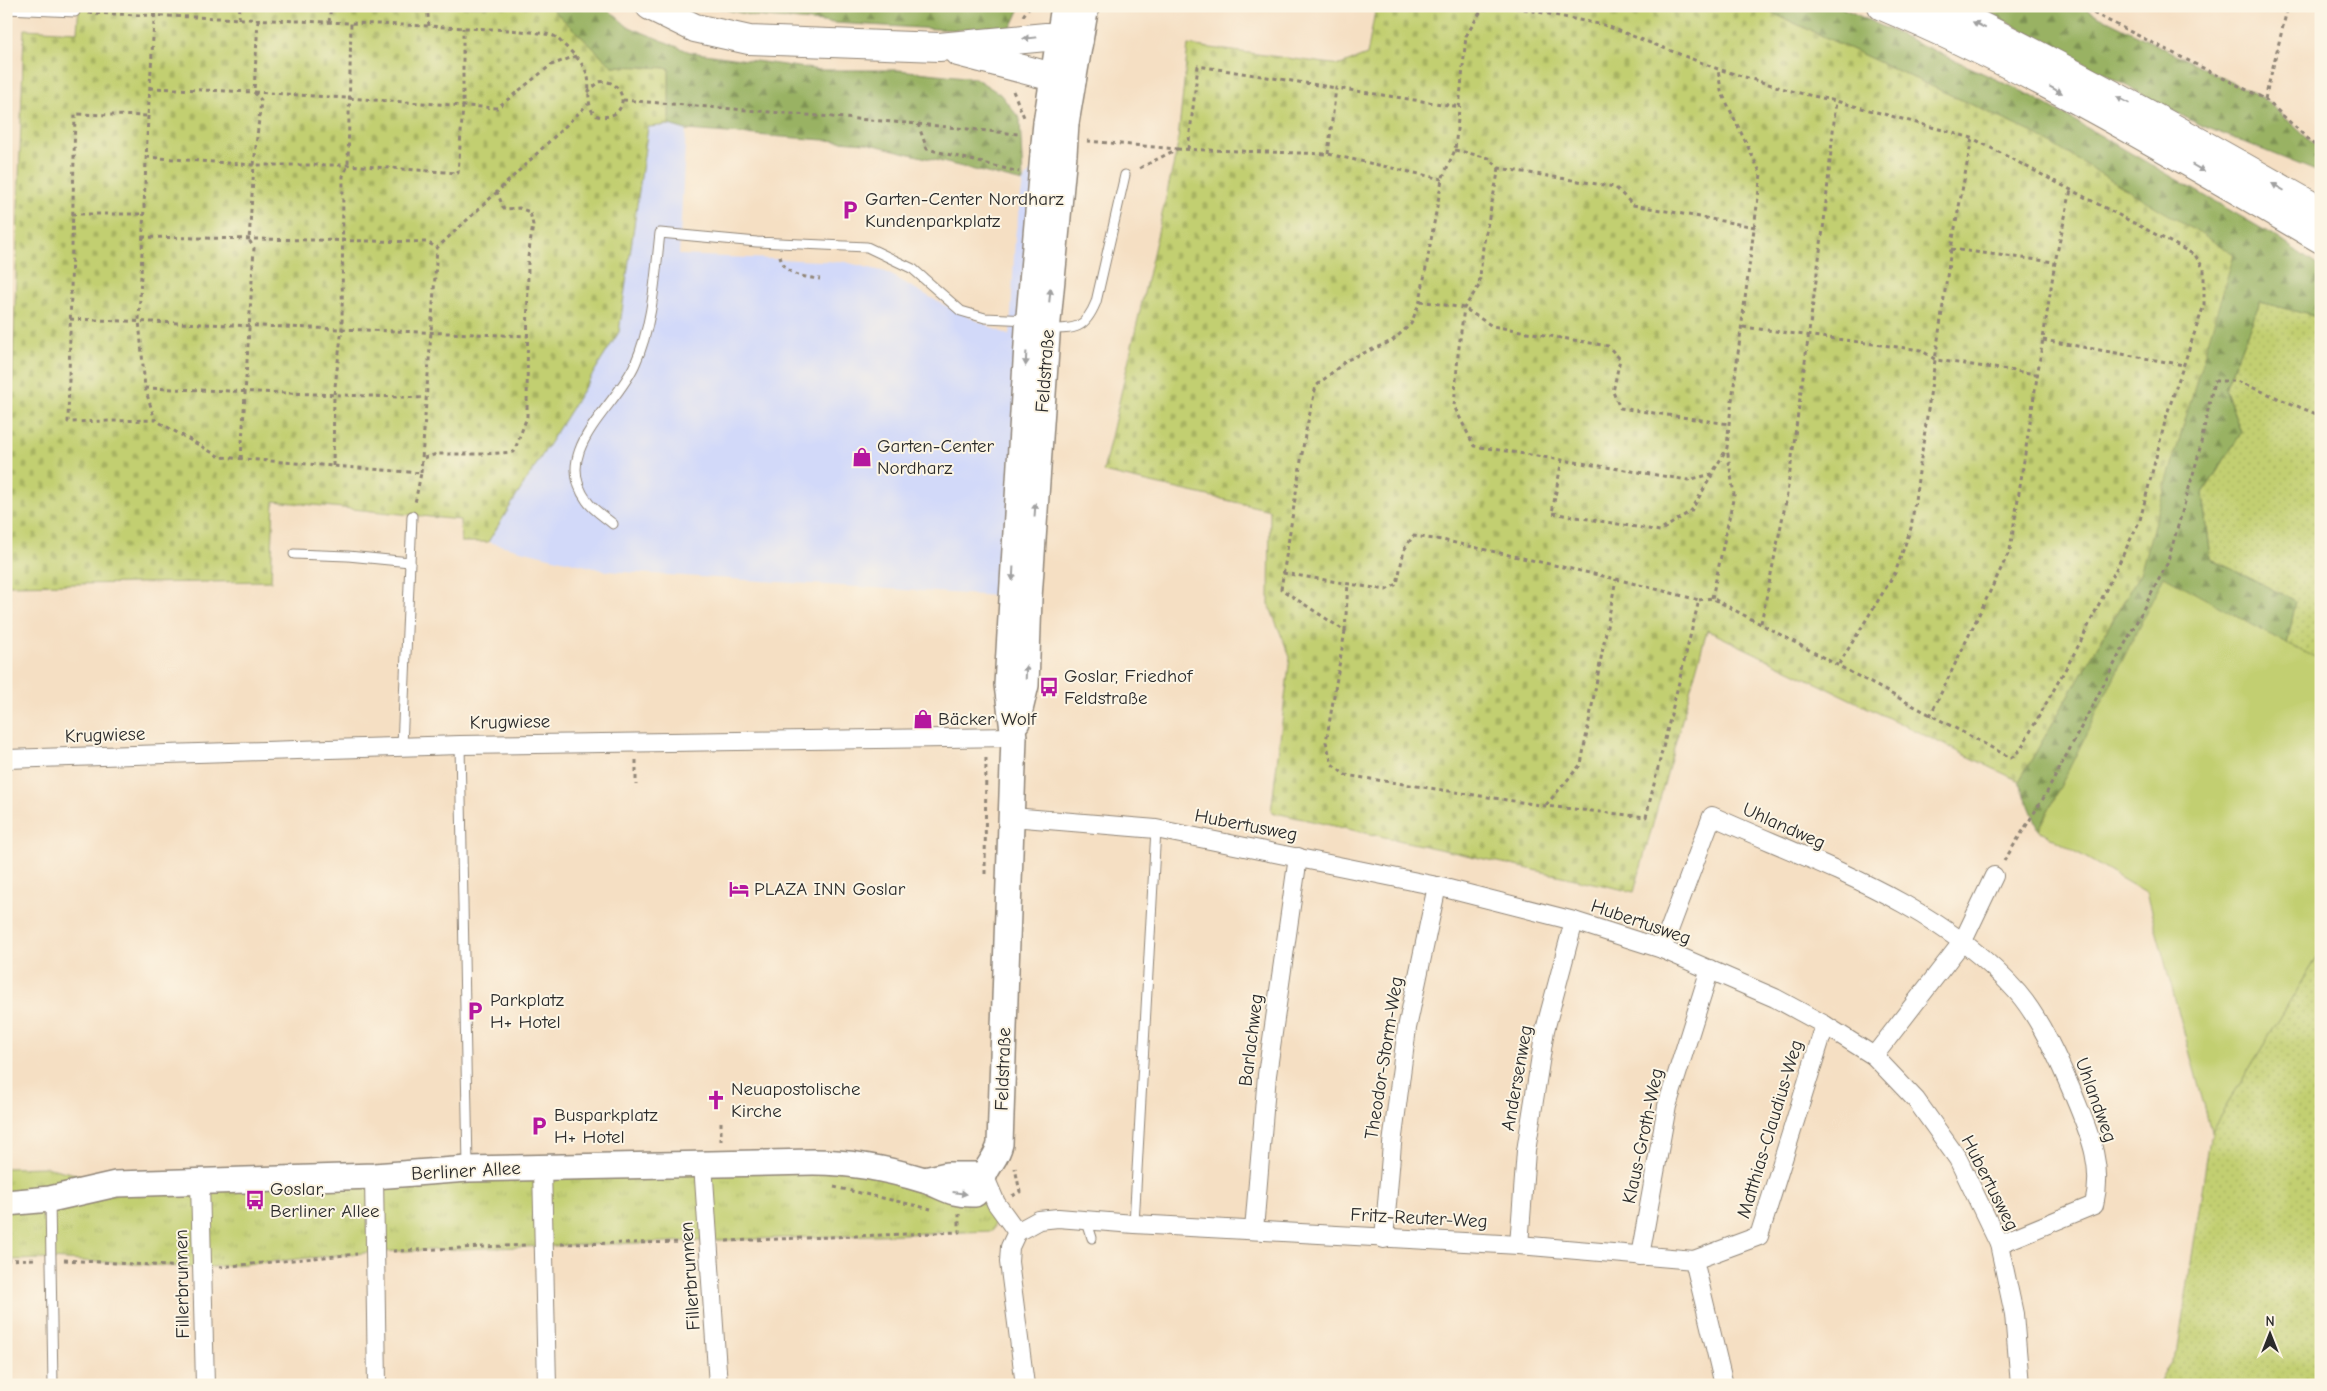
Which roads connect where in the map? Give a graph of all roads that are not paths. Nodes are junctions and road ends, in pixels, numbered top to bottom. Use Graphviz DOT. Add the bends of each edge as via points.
graph roads {
  1 [pos="1064,6"];
  2 [pos="1086,6"];
  3 [pos="1882,6"];
  4 [pos="1940,6"];
  5 [pos="652,7"];
  6 [pos="6,9"];
  7 [pos="74,12"];
  8 [pos="1069,39"];
  9 [pos="940,47"];
  10 [pos="1063,78"];
  11 [pos="1125,175"];
  12 [pos="2321,211"];
  13 [pos="2321,239"];
  14 [pos="1038,325"];
  15 [pos="412,516"];
  16 [pos="613,524"];
  17 [pos="294,554"];
  18 [pos="410,562"];
  19 [pos="1014,737"];
  20 [pos="460,745"];
  21 [pos="402,746"];
  22 [pos="6,759"];
  23 [pos="1012,817"];
  24 [pos="1156,829"];
  25 [pos="1298,857"];
  26 [pos="1994,876"];
  27 [pos="1437,886"];
  28 [pos="1574,921"];
  29 [pos="1963,941"];
  30 [pos="1662,949"];
  31 [pos="1710,969"];
  32 [pos="1825,1025"];
  33 [pos="1874,1056"];
  34 [pos="703,1164"];
  35 [pos="542,1168"];
  36 [pos="468,1169"];
  37 [pos="984,1175"];
  38 [pos="374,1176"];
  39 [pos="200,1182"];
  40 [pos="50,1199"];
  41 [pos="6,1203"];
  42 [pos="1086,1219"];
  43 [pos="1134,1224"];
  44 [pos="1254,1230"];
  45 [pos="1017,1232"];
  46 [pos="1092,1238"];
  47 [pos="1384,1239"];
  48 [pos="1999,1244"];
  49 [pos="1519,1245"];
  50 [pos="1640,1256"];
  51 [pos="1694,1260"];
  52 [pos="53,1385"];
  53 [pos="205,1385"];
  54 [pos="377,1385"];
  55 [pos="547,1385"];
  56 [pos="718,1385"];
  57 [pos="1025,1385"];
  58 [pos="1724,1385"];
  59 [pos="2020,1385"];
  1 -- 8 [label="street, Feldstraße"];
  2 -- 8 [label="street, Feldstraße"];
  3 -- 13 [label="highway, one-way" via="2080,102"];
  12 -- 4 [label="highway, one-way" via="2166,122"];
  5 -- 9 [label="highway" via="695,28 749,40"];
  6 -- 7 [label="lane"];
  8 -- 9 [label="highway, one-way" via="1046,36"];
  8 -- 10 [label="street, Feldstraße"];
  9 -- 10 [label="highway"];
  10 -- 14 [label="street, Feldstraße, bridge"];
  11 -- 14 [label="lane" via="1090,318 1080,326"];
  14 -- 16 [label="lane" via="985,318 962,311 913,269 867,247 660,233 645,335 634,366 577,453 575,469 580,487 588,502"];
  14 -- 19 [label="street, Feldstraße" via="1007,685"];
  15 -- 18 [label="lane"];
  17 -- 18 [label="lane"];
  18 -- 21 [label="lane"];
  19 -- 20 [label="street, Krugwiese"];
  19 -- 23 [label="street, Feldstraße"];
  20 -- 21 [label="street, Krugwiese"];
  20 -- 36 [label="lane"];
  21 -- 22 [label="street, Krugwiese"];
  23 -- 24 [label="street, Hubertusweg"];
  23 -- 37 [label="street, Feldstraße" via="1000,1144 997,1157"];
  24 -- 25 [label="street, Hubertusweg"];
  24 -- 43 [label="lane"];
  25 -- 27 [label="street, Hubertusweg"];
  25 -- 44 [label="street, Barlachweg" via="1267,1075"];
  26 -- 29 [label="street"];
  27 -- 28 [label="street, Hubertusweg"];
  27 -- 47 [label="street, Theodor-Storm-Weg" via="1407,1028"];
  28 -- 30 [label="street, Hubertusweg"];
  28 -- 49 [label="street, Andersenweg" via="1546,1030 1526,1151"];
  29 -- 30 [label="street, Uhlandweg" via="1904,902 1712,816"];
  29 -- 33 [label="street"];
  29 -- 48 [label="street, Uhlandweg" via="2018,994 2056,1053 2091,1137 2099,1184 2094,1205"];
  30 -- 31 [label="street, Hubertusweg"];
  31 -- 32 [label="street, Hubertusweg"];
  31 -- 50 [label="street, Klaus-Groth-Weg" via="1667,1106"];
  32 -- 33 [label="street, Hubertusweg"];
  32 -- 51 [label="street, Matthias-Claudius-Weg" via="1760,1236"];
  33 -- 48 [label="street, Hubertusweg" via="1916,1100 1958,1159"];
  34 -- 35 [label="street, Berliner Allee"];
  34 -- 37 [label="street, Berliner Allee" via="847,1162 926,1180 947,1175"];
  34 -- 56 [label="street, Fillerbrunnen"];
  35 -- 36 [label="street, Berliner Allee"];
  35 -- 55 [label="street"];
  36 -- 38 [label="street, Berliner Allee"];
  37 -- 45 [label="street" via="996,1203"];
  38 -- 39 [label="street, Berliner Allee"];
  38 -- 54 [label="street"];
  39 -- 40 [label="street, Berliner Allee" via="116,1184"];
  39 -- 53 [label="street, Fillerbrunnen"];
  40 -- 41 [label="street, Berliner Allee"];
  40 -- 52 [label="lane"];
  42 -- 43 [label="street, Fritz-Reuter-Weg"];
  42 -- 45 [label="street, Fritz-Reuter-Weg" via="1039,1220"];
  42 -- 46 [label="lane"];
  43 -- 44 [label="street, Fritz-Reuter-Weg"];
  44 -- 47 [label="street, Fritz-Reuter-Weg"];
  45 -- 57 [label="street" via="1010,1247 1009,1262"];
  47 -- 49 [label="street, Fritz-Reuter-Weg"];
  48 -- 59 [label="street, Hubertusweg" via="2014,1314"];
  49 -- 50 [label="street, Fritz-Reuter-Weg"];
  50 -- 51 [label="street, Fritz-Reuter-Weg"];
  51 -- 58 [label="street"];
}
